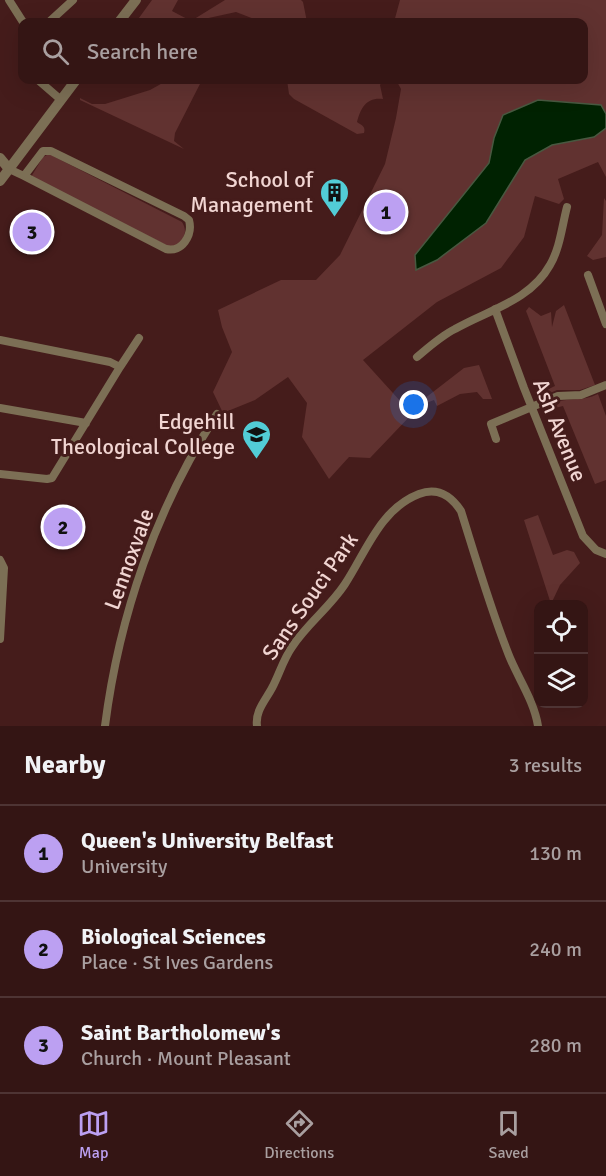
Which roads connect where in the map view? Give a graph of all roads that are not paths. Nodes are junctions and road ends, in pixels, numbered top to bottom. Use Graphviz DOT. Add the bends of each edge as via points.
graph roads {
  1 [pos="9,0"];
  2 [pos="73,0"];
  3 [pos="136,0"];
  4 [pos="20,18"];
  5 [pos="53,18"];
  6 [pos="122,18"];
  7 [pos="43,84"];
  8 [pos="73,84"];
  9 [pos="60,99"];
  10 [pos="0,158"];
  11 [pos="9,169"];
  12 [pos="24,176"];
  13 [pos="0,181"];
  14 [pos="567,207"];
  15 [pos="588,275"];
  16 [pos="495,309"];
  17 [pos="606,324"];
  18 [pos="139,338"];
  19 [pos="0,340"];
  20 [pos="417,357"];
  21 [pos="120,367"];
  22 [pos="606,385"];
  23 [pos="531,407"];
  24 [pos="0,408"];
  25 [pos="217,414"];
  26 [pos="86,423"];
  27 [pos="496,439"];
  28 [pos="0,474"];
  29 [pos="606,554"];
  30 [pos="0,560"];
  31 [pos="0,639"];
  32 [pos="105,726"];
  33 [pos="257,726"];
  34 [pos="538,726"];
  1 -- 4 [label="street"];
  2 -- 5 [label="street"];
  3 -- 6 [label="street"];
  7 -- 9 [label="street"];
  8 -- 9 [label="street"];
  9 -- 11 [label="street"];
  10 -- 11 [label="street"];
  11 -- 12 [label="street"];
  11 -- 13 [label="street"];
  12 -- 12 [label="street" via="43,151 51,151 184,216 189,220 190,231 179,249 166,249"];
  14 -- 16 [label="street" via="549,268 523,295"];
  15 -- 17 [label="street"];
  16 -- 20 [label="street" via="452,331"];
  16 -- 23 [label="street, Ash Avenue"];
  18 -- 21 [label="street"];
  19 -- 21 [label="street"];
  21 -- 26 [label="street"];
  22 -- 23 [label="street"];
  23 -- 27 [label="street" via="491,424"];
  23 -- 29 [label="street, Ash Avenue" via="584,536 596,550"];
  24 -- 26 [label="street"];
  25 -- 32 [label="street, Lennoxvale" via="162,513 117,652"];
  26 -- 28 [label="street" via="52,478"];
  30 -- 31 [label="street" via="4,568"];
  33 -- 34 [label="street, Sans Souci Park" via="258,712 291,648 345,585 377,530 403,503 436,491 446,494 461,511 500,633 535,710"];
}
